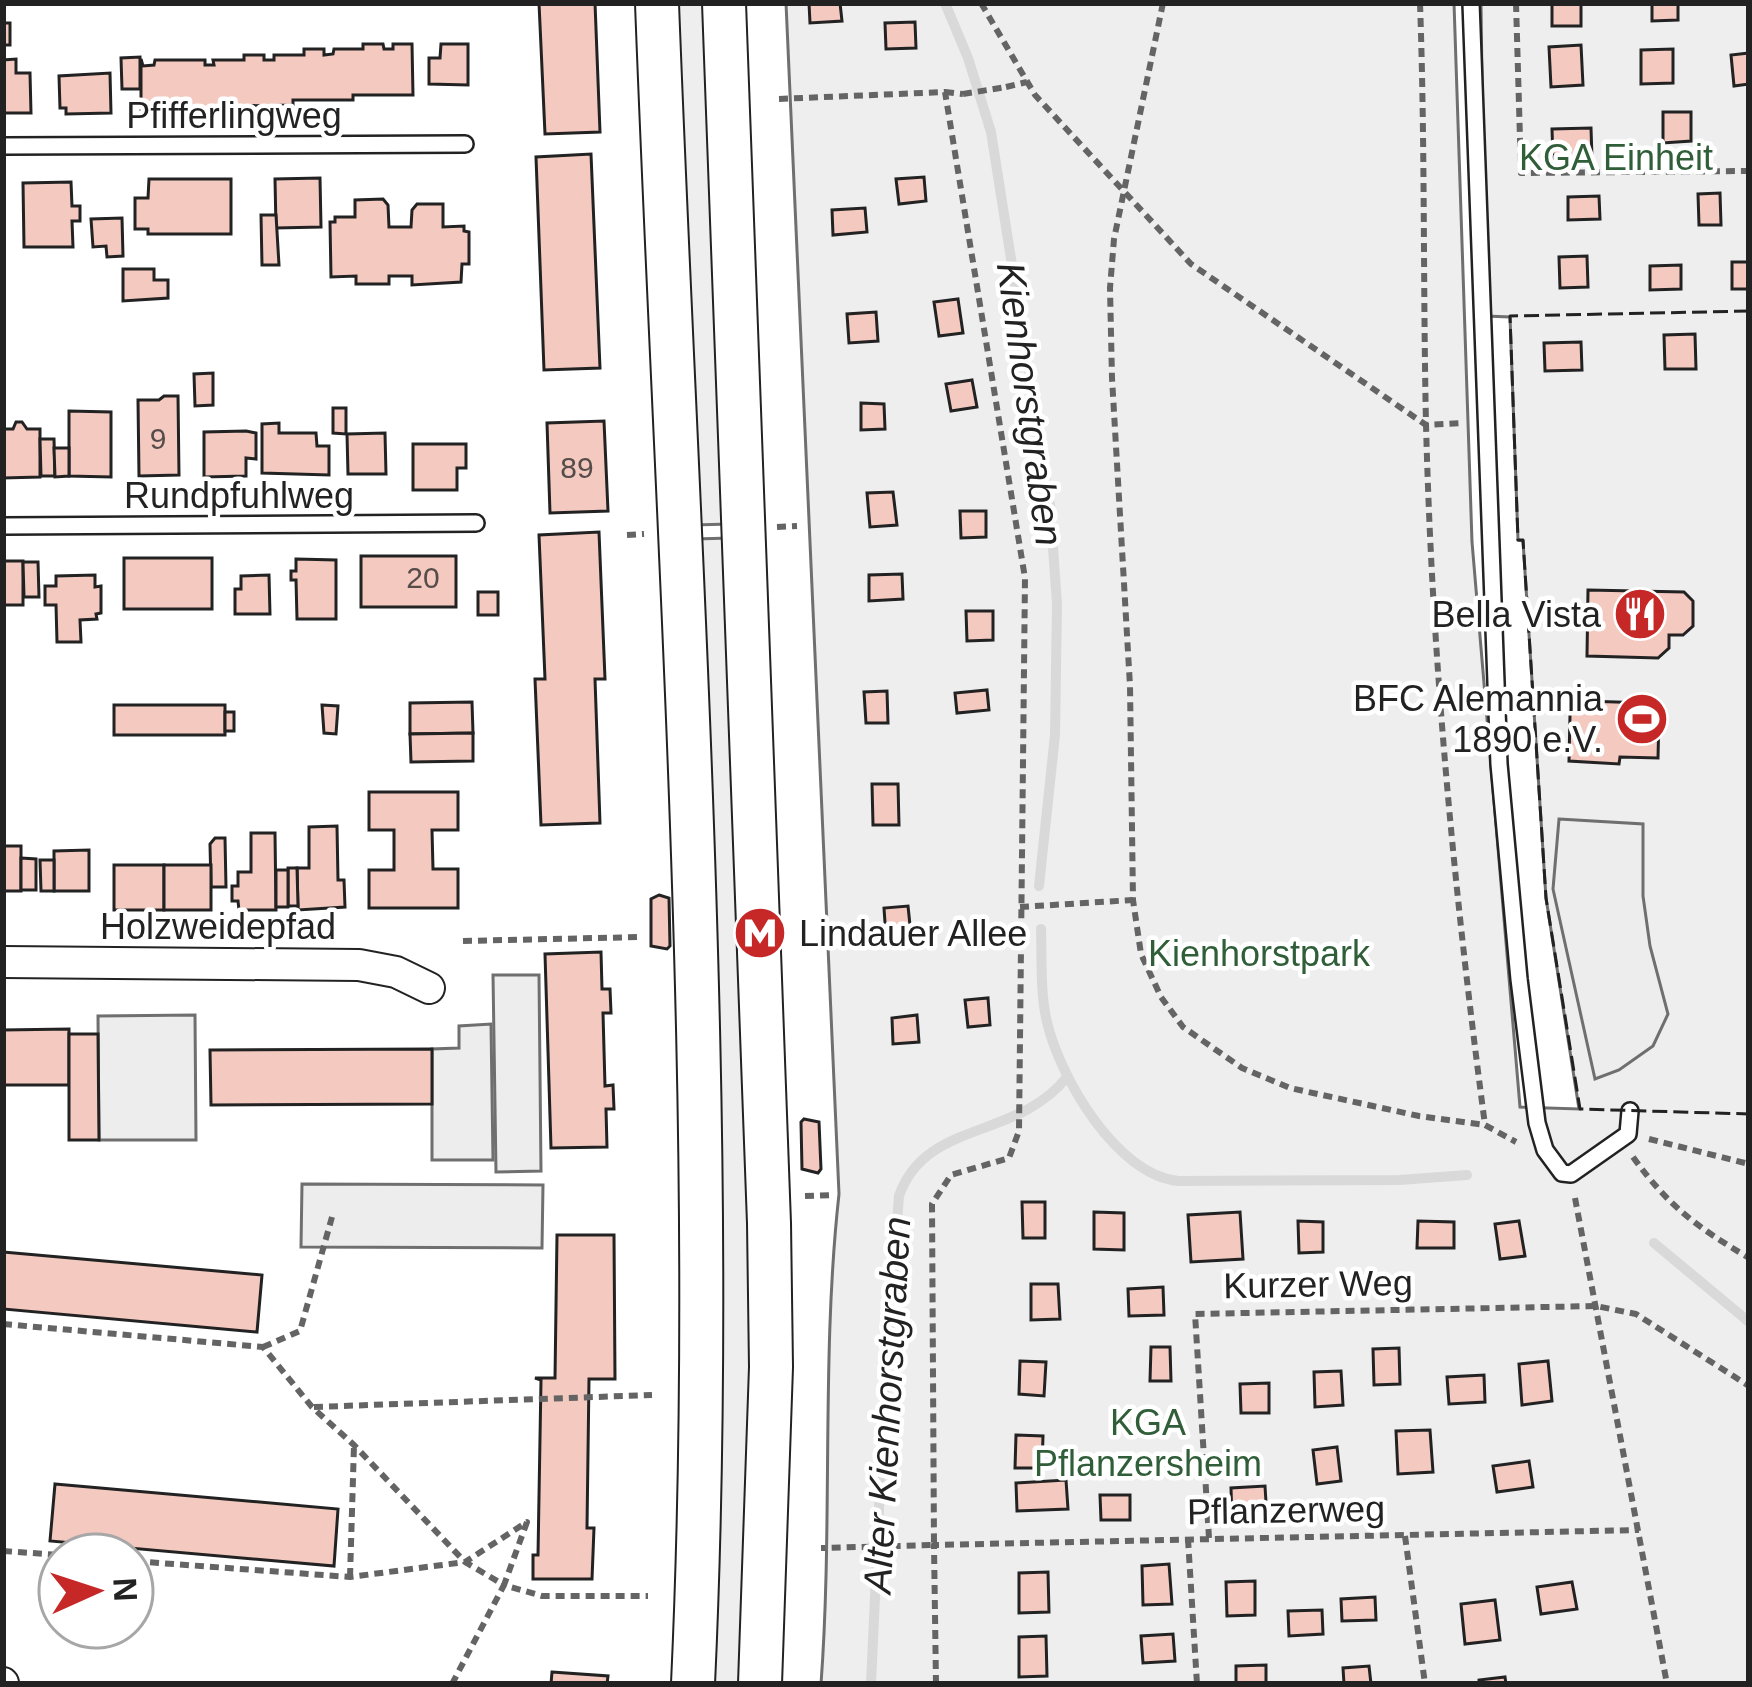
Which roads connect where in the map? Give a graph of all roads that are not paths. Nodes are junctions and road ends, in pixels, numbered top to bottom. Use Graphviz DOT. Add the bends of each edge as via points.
graph roads {
  1 [pos="657,3"];
  2 [pos="724,3"];
  3 [pos="1471,3"];
  4 [pos="465,144"];
  5 [pos="3,146"];
  6 [pos="476,523"];
  7 [pos="3,526"];
  8 [pos="3,962"];
  9 [pos="429,988"];
  10 [pos="1630,1111"];
  11 [pos="693,1684"];
  12 [pos="760,1684"];
  1 -- 11 [label="main road" via="703,1199"];
  2 -- 12 [label="main road" via="770,1223"];
  3 -- 10 [label="lane" via="1499,764 1537,1123 1545,1150 1571,1174 1624,1137"];
  4 -- 5 [label="lane, Pfifferlingweg"];
  6 -- 7 [label="lane, Rundpfuhlweg"];
  8 -- 9 [label="street, Holzweidepfad" via="347,964 396,972"];
}
